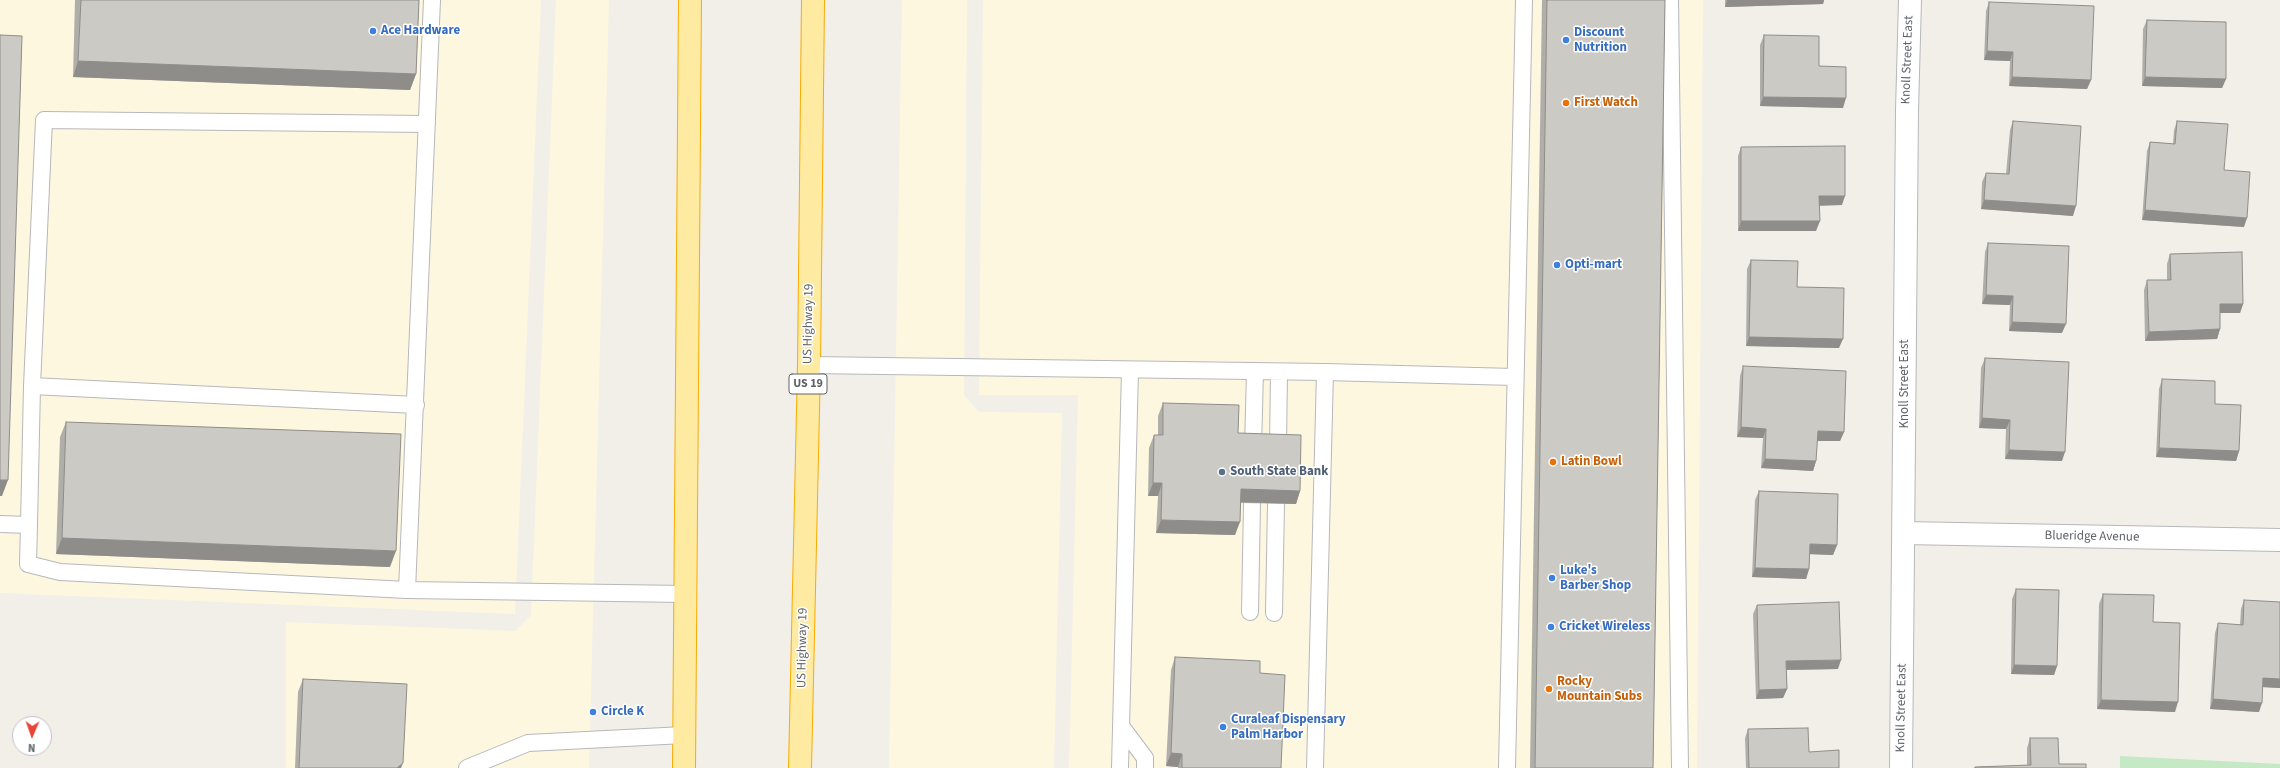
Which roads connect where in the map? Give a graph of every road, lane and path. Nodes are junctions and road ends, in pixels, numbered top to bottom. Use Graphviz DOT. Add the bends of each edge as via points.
graph roads {
  1 [pos="432,0"];
  2 [pos="690,0"];
  3 [pos="814,0"];
  4 [pos="1524,0"];
  5 [pos="1670,0"];
  6 [pos="1910,0"];
  7 [pos="427,124"];
  8 [pos="809,365"];
  9 [pos="1130,370"];
  10 [pos="1255,372"];
  11 [pos="1279,372"];
  12 [pos="1325,372"];
  13 [pos="1514,376"];
  14 [pos="32,386"];
  15 [pos="416,405"];
  16 [pos="1253,447"];
  17 [pos="1278,447"];
  18 [pos="1252,503"];
  19 [pos="1276,504"];
  20 [pos="0,524"];
  21 [pos="29,525"];
  22 [pos="1904,533"];
  23 [pos="2280,540"];
  24 [pos="407,590"];
  25 [pos="685,594"];
  26 [pos="1250,612"];
  27 [pos="1274,613"];
  28 [pos="1121,726"];
  29 [pos="684,735"];
  30 [pos="467,768"];
  31 [pos="684,768"];
  32 [pos="800,768"];
  33 [pos="1120,768"];
  34 [pos="1145,768"];
  35 [pos="1315,768"];
  36 [pos="1507,768"];
  37 [pos="1680,768"];
  38 [pos="1901,768"];
  1 -- 7 [label="lane"];
  2 -- 25 [label="highway"];
  3 -- 8 [label="highway, US Highway 19 / US 19"];
  4 -- 13 [label="lane"];
  5 -- 37 [label="lane"];
  6 -- 22 [label="street, Knoll Street East"];
  7 -- 14 [label="lane" via="44,120"];
  7 -- 15 [label="lane"];
  8 -- 9 [label="lane"];
  8 -- 32 [label="highway, US Highway 19 / US 19"];
  9 -- 10 [label="lane"];
  9 -- 28 [label="lane"];
  10 -- 11 [label="lane"];
  10 -- 16 [label="lane"];
  11 -- 12 [label="lane"];
  11 -- 17 [label="lane"];
  12 -- 13 [label="lane"];
  12 -- 35 [label="lane"];
  13 -- 36 [label="lane"];
  14 -- 15 [label="lane"];
  14 -- 21 [label="lane"];
  15 -- 24 [label="lane"];
  18 -- 26 [label="lane"];
  19 -- 27 [label="lane"];
  20 -- 21 [label="lane"];
  21 -- 24 [label="lane" via="28,564 60,572"];
  22 -- 23 [label="street, Blueridge Avenue"];
  22 -- 38 [label="street, Knoll Street East"];
  24 -- 25 [label="lane"];
  25 -- 29 [label="highway"];
  28 -- 33 [label="lane"];
  28 -- 34 [label="lane" via="1145,758"];
  29 -- 30 [label="lane" via="528,743"];
  29 -- 31 [label="highway"];
}
